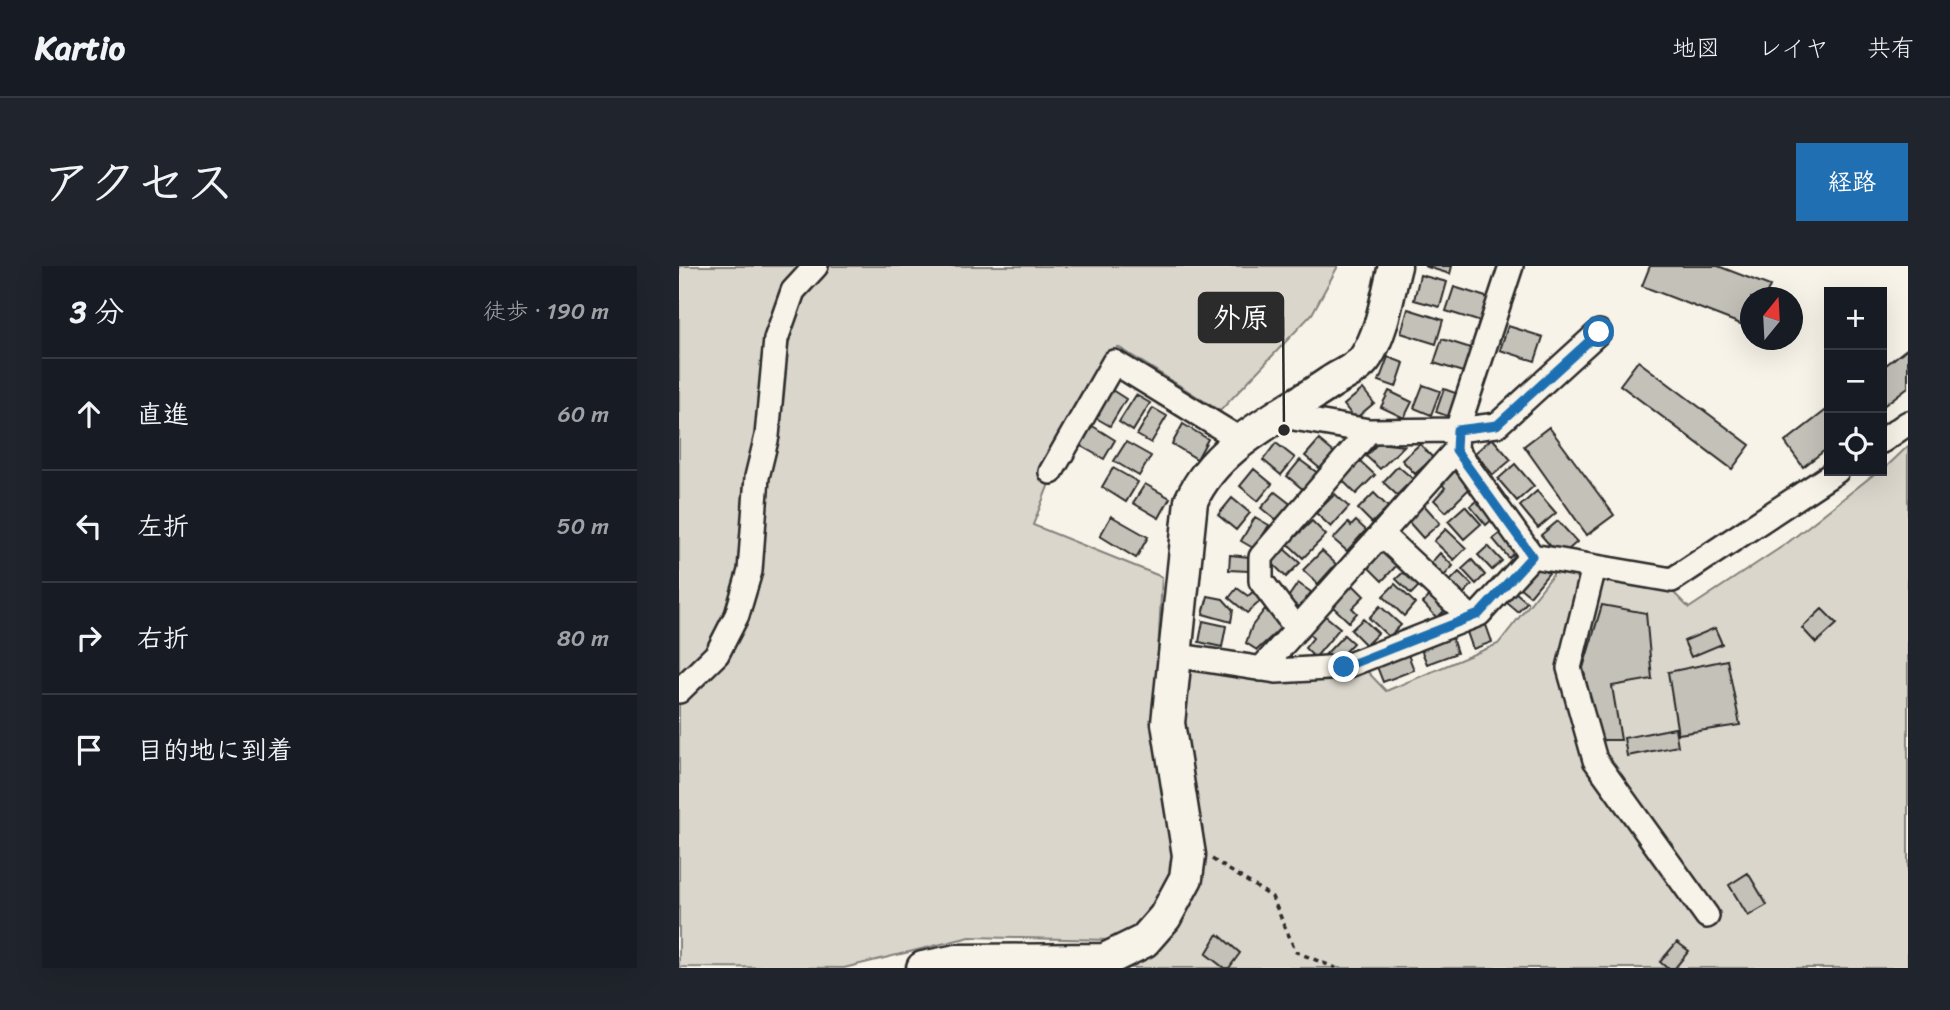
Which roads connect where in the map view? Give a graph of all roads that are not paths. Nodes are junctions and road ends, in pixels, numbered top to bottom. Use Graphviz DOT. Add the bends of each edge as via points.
graph roads {
  1 [pos="816,266"];
  2 [pos="1395,266"];
  3 [pos="1511,266"];
  4 [pos="1599,332"];
  5 [pos="1282,416"];
  6 [pos="1908,423"];
  7 [pos="1369,431"];
  8 [pos="1887,438"];
  9 [pos="1241,440"];
  10 [pos="1456,440"];
  11 [pos="1051,472"];
  12 [pos="1829,476"];
  13 [pos="1381,534"];
  14 [pos="1532,556"];
  15 [pos="1594,567"];
  16 [pos="1471,617"];
  17 [pos="1297,629"];
  18 [pos="1174,655"];
  19 [pos="1261,669"];
  20 [pos="679,691"];
  21 [pos="1707,916"];
  22 [pos="1107,964"];
  23 [pos="923,968"];
  1 -- 20 [label="street" via="793,291 776,339 767,436 757,477 750,571 737,615 717,654"];
  2 -- 5 [label="street" via="1376,338 1364,360"];
  3 -- 10 [label="street"];
  4 -- 10 [label="street" via="1497,425"];
  5 -- 7 [label="street"];
  5 -- 9 [label="street"];
  6 -- 8 [label="street"];
  7 -- 10 [label="street"];
  7 -- 17 [label="street" via="1261,557 1261,581"];
  9 -- 11 [label="street" via="1114,362"];
  9 -- 18 [label="street" via="1202,478 1191,501"];
  10 -- 13 [label="street"];
  10 -- 14 [label="street"];
  12 -- 15 [label="street" via="1672,580"];
  13 -- 16 [label="street"];
  13 -- 17 [label="street"];
  14 -- 15 [label="street"];
  14 -- 16 [label="street" via="1479,614"];
  15 -- 21 [label="street" via="1569,668 1595,760"];
  16 -- 19 [label="street" via="1344,667"];
  17 -- 19 [label="street"];
  18 -- 19 [label="street"];
  18 -- 22 [label="street" via="1168,723 1189,855 1186,878 1165,917 1144,941"];
  22 -- 23 [label="street" via="957,961"];
}
